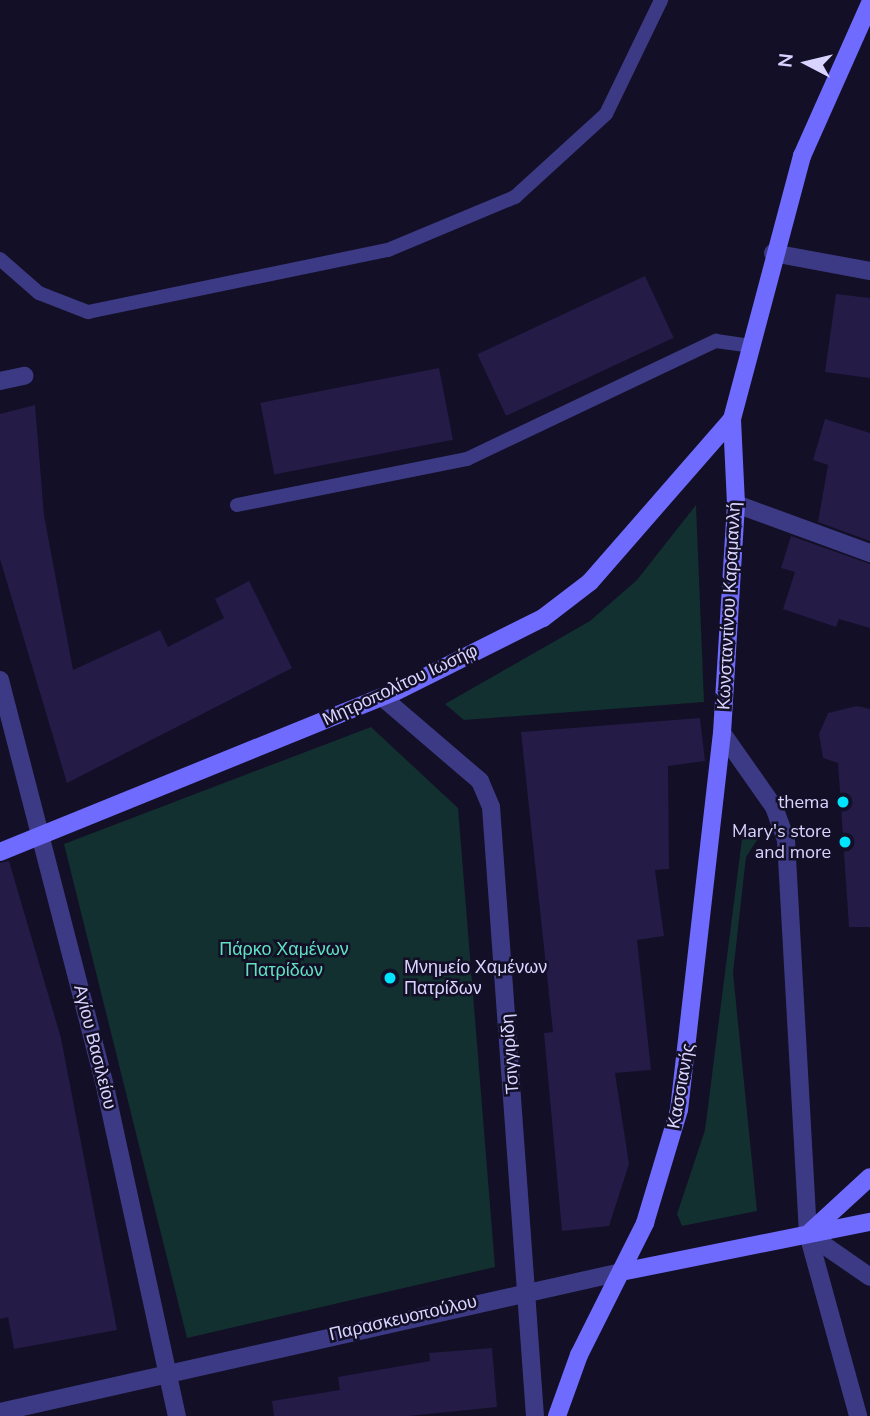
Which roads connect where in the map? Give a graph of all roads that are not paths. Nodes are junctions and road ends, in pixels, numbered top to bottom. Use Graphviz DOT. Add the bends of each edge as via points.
graph roads {
  1 [pos="661,0"];
  2 [pos="870,3"];
  3 [pos="773,253"];
  4 [pos="0,259"];
  5 [pos="870,271"];
  6 [pos="751,346"];
  7 [pos="24,376"];
  8 [pos="0,381"];
  9 [pos="732,419"];
  10 [pos="736,504"];
  11 [pos="237,505"];
  12 [pos="870,553"];
  13 [pos="0,680"];
  14 [pos="382,697"];
  15 [pos="722,733"];
  16 [pos="42,834"];
  17 [pos="0,852"];
  18 [pos="870,1177"];
  19 [pos="870,1223"];
  20 [pos="808,1234"];
  21 [pos="621,1272"];
  22 [pos="870,1277"];
  23 [pos="528,1290"];
  24 [pos="171,1374"];
  25 [pos="0,1412"];
  26 [pos="177,1416"];
  27 [pos="535,1416"];
  28 [pos="557,1416"];
  29 [pos="858,1416"];
  1 -- 4 [label="lane" via="606,114 545,170 515,197 388,250 88,312 39,293"];
  2 -- 3 [label="main road, Κωνσταντίνου Καραμανλή" via="802,156"];
  3 -- 5 [label="street"];
  3 -- 6 [label="main road, Κωνσταντίνου Καραμανλή"];
  6 -- 9 [label="main road, Κωνσταντίνου Καραμανλή"];
  6 -- 11 [label="lane" via="716,341 467,458"];
  7 -- 8 [label="street"];
  9 -- 10 [label="main road, Κωνσταντίνου Καραμανλή"];
  9 -- 14 [label="main road, Μητροπολίτου Ιωσήφ" via="590,582 543,618"];
  10 -- 12 [label="street"];
  10 -- 15 [label="main road, Κωνσταντίνου Καραμανλή"];
  13 -- 16 [label="street, Αγίου Βασιλείου"];
  14 -- 16 [label="main road, Μητροπολίτου Ιωσήφ"];
  14 -- 23 [label="street, Τσιγγιρίδη" via="480,781 489,800"];
  15 -- 20 [label="street, Κωνσταντίνου Καραμανλή" via="774,807 786,840"];
  15 -- 21 [label="main road, Κασσιανής" via="679,1110 655,1197"];
  16 -- 17 [label="main road, Μητροπολίτου Ιωσήφ"];
  16 -- 24 [label="street, Αγίου Βασιλείου"];
  18 -- 20 [label="main road"];
  19 -- 20 [label="main road, Παρασκευοπούλου"];
  20 -- 21 [label="main road, Παρασκευοπούλου"];
  20 -- 22 [label="street"];
  20 -- 29 [label="street, Κωνσταντίνου Καραμανλή"];
  21 -- 23 [label="street, Παρασκευοπούλου"];
  21 -- 28 [label="main road, Κασσιανής" via="579,1355"];
  23 -- 24 [label="street, Παρασκευοπούλου"];
  23 -- 27 [label="street, Τσιγγιρίδη"];
  24 -- 25 [label="street, Παρασκευοπούλου"];
  24 -- 26 [label="street, Αγίου Βασιλείου"];
}
